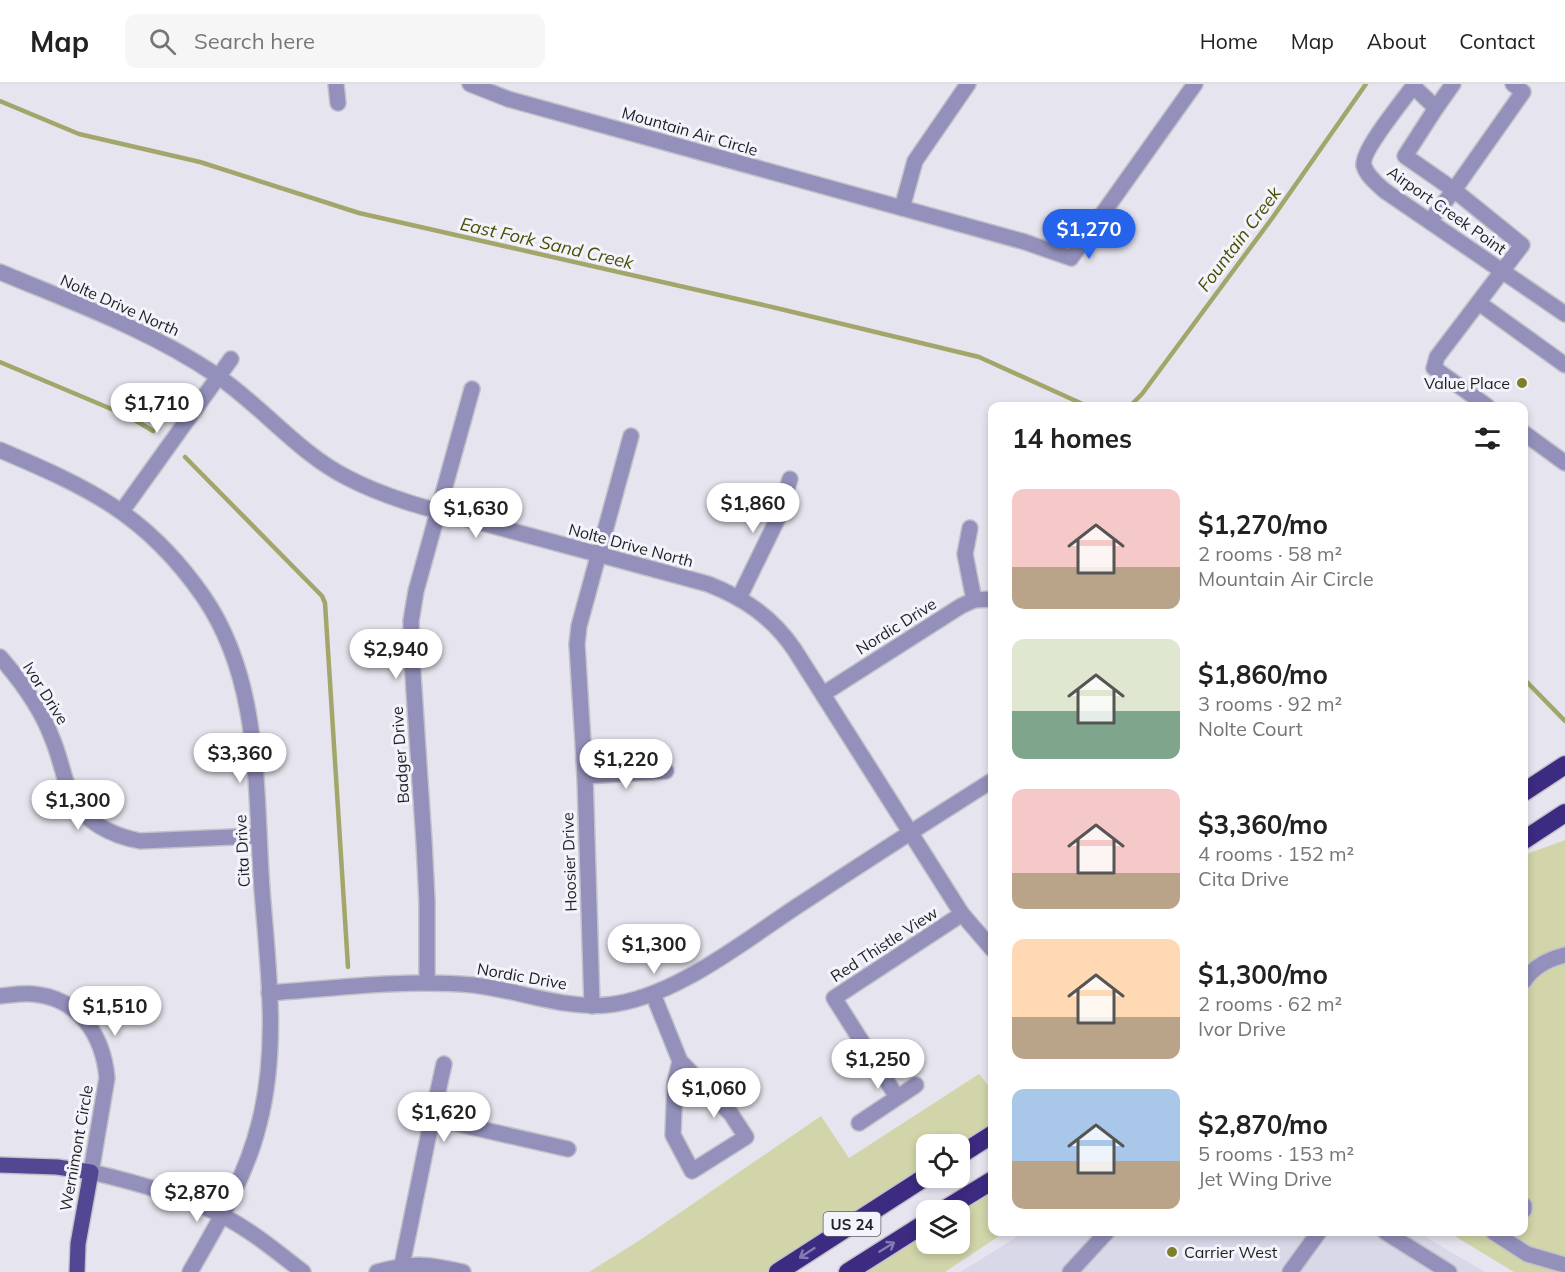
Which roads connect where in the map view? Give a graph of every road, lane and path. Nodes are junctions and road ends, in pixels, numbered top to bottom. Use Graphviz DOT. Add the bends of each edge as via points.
graph roads {
  1 [pos="336,84"];
  2 [pos="470,84"];
  3 [pos="968,84"];
  4 [pos="1195,84"];
  5 [pos="1453,84"];
  6 [pos="1513,84"];
  7 [pos="1414,85"];
  8 [pos="338,103"];
  9 [pos="1436,108"];
  10 [pos="1454,190"];
  11 [pos="902,208"];
  12 [pos="1430,221"];
  13 [pos="0,272"];
  14 [pos="1504,272"];
  15 [pos="1479,303"];
  16 [pos="1565,314"];
  17 [pos="231,359"];
  18 [pos="1565,365"];
  19 [pos="218,376"];
  20 [pos="472,389"];
  21 [pos="1481,402"];
  22 [pos="631,436"];
  23 [pos="1528,436"];
  24 [pos="0,450"];
  25 [pos="1565,463"];
  26 [pos="790,478"];
  27 [pos="122,511"];
  28 [pos="439,511"];
  29 [pos="970,528"];
  30 [pos="598,555"];
  31 [pos="739,598"];
  32 [pos="988,599"];
  33 [pos="974,600"];
  34 [pos="0,657"];
  35 [pos="823,694"];
  36 [pos="1565,765"];
  37 [pos="666,771"];
  38 [pos="585,776"];
  39 [pos="988,783"];
  40 [pos="1528,790"];
  41 [pos="1564,814"];
  42 [pos="910,833"];
  43 [pos="258,836"];
  44 [pos="1528,837"];
  45 [pos="962,914"];
  46 [pos="988,944"];
  47 [pos="1565,955"];
  48 [pos="1528,975"];
  49 [pos="427,983"];
  50 [pos="269,993"];
  51 [pos="653,994"];
  52 [pos="0,996"];
  53 [pos="592,1006"];
  54 [pos="680,1061"];
  55 [pos="444,1064"];
  56 [pos="916,1085"];
  57 [pos="897,1097"];
  58 [pos="432,1118"];
  59 [pos="859,1123"];
  60 [pos="988,1137"];
  61 [pos="568,1149"];
  62 [pos="970,1149"];
  63 [pos="0,1165"];
  64 [pos="91,1172"];
  65 [pos="916,1183"];
  66 [pos="988,1183"];
  67 [pos="960,1200"];
  68 [pos="222,1215"];
  69 [pos="916,1229"];
  70 [pos="1103,1236"];
  71 [pos="1316,1236"];
  72 [pos="1391,1236"];
  73 [pos="1505,1236"];
  74 [pos="1561,1267"];
  75 [pos="405,1269"];
  76 [pos="77,1272"];
  77 [pos="190,1272"];
  78 [pos="303,1272"];
  79 [pos="377,1272"];
  80 [pos="463,1272"];
  81 [pos="778,1272"];
  82 [pos="848,1272"];
  83 [pos="1071,1272"];
  84 [pos="1290,1272"];
  85 [pos="1449,1272"];
  1 -- 8 [label="street"];
  2 -- 11 [label="street, Mountain Air Circle" via="508,99"];
  3 -- 11 [label="street" via="915,161"];
  4 -- 11 [label="street, Mountain Air Circle" via="1071,258"];
  5 -- 9 [label="street"];
  6 -- 10 [label="street" via="1523,92"];
  7 -- 9 [label="street"];
  7 -- 12 [label="street, Airport Creek Point" via="1372,142 1363,165 1385,190"];
  9 -- 10 [label="street" via="1405,156"];
  10 -- 12 [label="street"];
  10 -- 14 [label="street" via="1522,245"];
  12 -- 14 [label="street, Airport Creek Point"];
  13 -- 19 [label="street, Nolte Drive North" via="142,332"];
  14 -- 15 [label="street"];
  14 -- 16 [label="street, Airport Creek Point"];
  15 -- 18 [label="street"];
  15 -- 21 [label="street" via="1437,357 1434,368"];
  17 -- 19 [label="street"];
  19 -- 27 [label="street"];
  19 -- 28 [label="street, Nolte Drive North" via="331,469 368,487"];
  20 -- 28 [label="street, Badger Drive"];
  22 -- 30 [label="street, Hoosier Drive"];
  23 -- 25 [label="street"];
  24 -- 27 [label="street, Cita Drive" via="82,486"];
  26 -- 31 [label="street" via="778,518"];
  27 -- 43 [label="street, Cita Drive" via="184,571 204,598 231,650 251,726"];
  28 -- 30 [label="street, Nolte Drive North"];
  28 -- 49 [label="street, Badger Drive" via="416,591 411,630 427,901"];
  29 -- 33 [label="street" via="965,554"];
  30 -- 31 [label="street, Nolte Drive North" via="708,584"];
  30 -- 38 [label="street, Hoosier Drive" via="577,644"];
  31 -- 35 [label="street, Nolte Drive North" via="758,609 784,635"];
  32 -- 33 [label="street, Nordic Drive"];
  33 -- 35 [label="street, Nordic Drive"];
  34 -- 43 [label="street, Ivor Drive" via="46,724 71,796 87,818 123,838 140,841"];
  35 -- 42 [label="street, Nolte Drive North"];
  36 -- 40 [label="highway"];
  37 -- 38 [label="street"];
  38 -- 53 [label="street, Hoosier Drive"];
  39 -- 42 [label="street, Nordic Drive"];
  41 -- 44 [label="highway"];
  42 -- 45 [label="street, Nolte Drive North"];
  42 -- 51 [label="street, Nordic Drive" via="706,966"];
  43 -- 50 [label="street, Cita Drive"];
  45 -- 46 [label="street, Nolte Drive North"];
  45 -- 57 [label="street, Red Thistle View" via="834,998"];
  47 -- 48 [label="street" via="1548,959"];
  49 -- 50 [label="street, Nordic Drive"];
  49 -- 53 [label="street, Nordic Drive" via="474,985"];
  50 -- 68 [label="street, Cita Drive" via="269,1064 259,1125 241,1177"];
  51 -- 53 [label="street, Nordic Drive"];
  51 -- 54 [label="street"];
  52 -- 64 [label="street, Wernimont Circle" via="33,994 50,998 79,1014 98,1037 107,1078"];
  54 -- 54 [label="street" via="731,1114 746,1137 692,1171 673,1136 675,1082"];
  55 -- 58 [label="street"];
  56 -- 57 [label="street"];
  57 -- 59 [label="street"];
  58 -- 61 [label="street"];
  58 -- 75 [label="street"];
  60 -- 62 [label="highway"];
  63 -- 64 [label="main road"];
  64 -- 68 [label="street" via="147,1187"];
  64 -- 76 [label="main road, Wernimont Circle"];
  65 -- 81 [label="highway, US 24, one-way"];
  66 -- 67 [label="highway"];
  68 -- 77 [label="street, Cita Drive"];
  68 -- 78 [label="street" via="253,1233"];
  82 -- 69 [label="highway, US 24, one-way"];
  70 -- 83 [label="street"];
  71 -- 84 [label="street"];
  72 -- 85 [label="street"];
  73 -- 74 [label="street" via="1527,1254"];
  75 -- 79 [label="street"];
  75 -- 80 [label="street" via="424,1264"];
}
